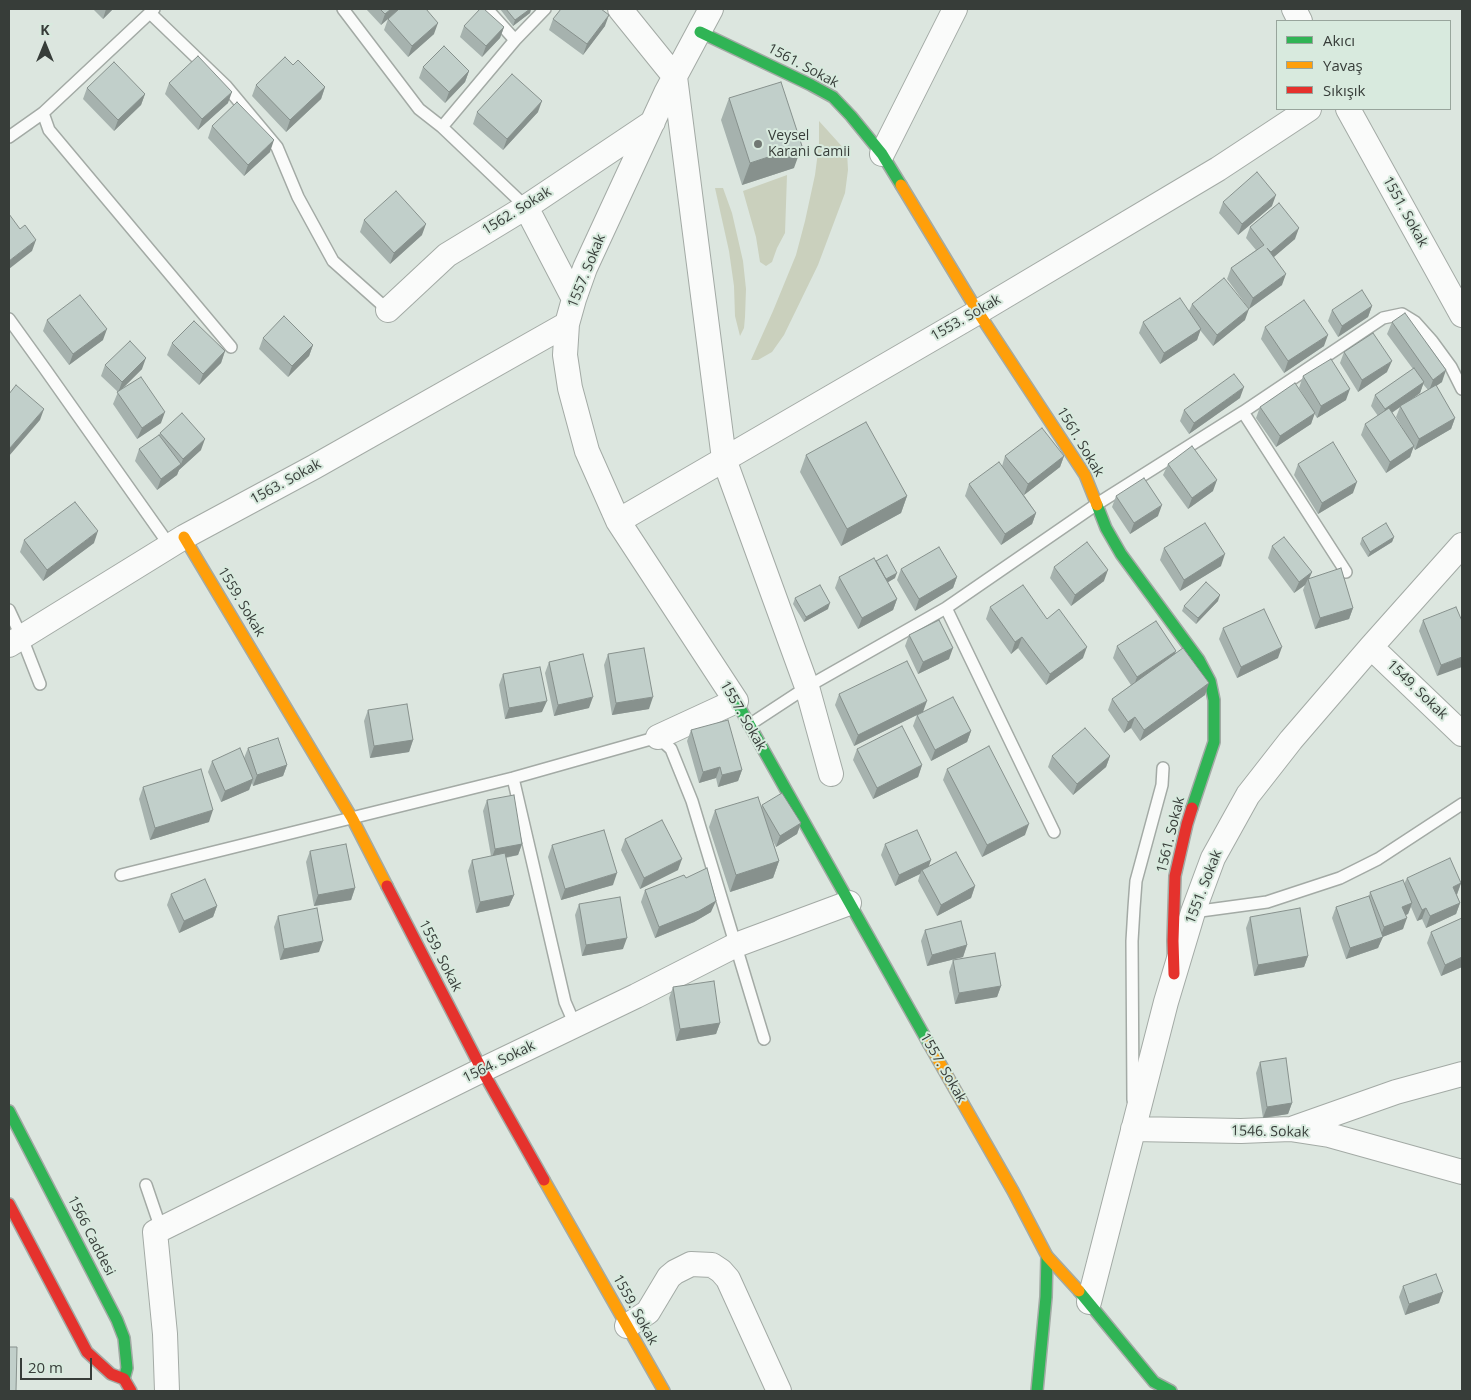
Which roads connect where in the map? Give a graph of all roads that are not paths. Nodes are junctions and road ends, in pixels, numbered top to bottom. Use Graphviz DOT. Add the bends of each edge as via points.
graph roads {
  1 [pos="343,9"];
  2 [pos="487,9"];
  3 [pos="545,9"];
  4 [pos="620,9"];
  5 [pos="711,9"];
  6 [pos="955,9"];
  7 [pos="152,11"];
  8 [pos="700,32"];
  9 [pos="515,40"];
  10 [pos="675,77"];
  11 [pos="1307,110"];
  12 [pos="1349,110"];
  13 [pos="43,113"];
  14 [pos="653,122"];
  15 [pos="442,127"];
  16 [pos="9,137"];
  17 [pos="882,154"];
  18 [pos="526,207"];
  19 [pos="574,299"];
  20 [pos="388,310"];
  21 [pos="978,312"];
  22 [pos="1462,315"];
  23 [pos="9,319"];
  24 [pos="567,324"];
  25 [pos="231,347"];
  26 [pos="1462,389"];
  27 [pos="1243,412"];
  28 [pos="724,460"];
  29 [pos="1097,504"];
  30 [pos="618,521"];
  31 [pos="177,541"];
  32 [pos="1462,545"];
  33 [pos="1346,572"];
  34 [pos="946,608"];
  35 [pos="9,610"];
  36 [pos="15,641"];
  37 [pos="1371,647"];
  38 [pos="40,684"];
  39 [pos="807,687"];
  40 [pos="736,701"];
  41 [pos="749,725"];
  42 [pos="1462,734"];
  43 [pos="658,737"];
  44 [pos="1163,768"];
  45 [pos="831,774"];
  46 [pos="513,778"];
  47 [pos="1462,804"];
  48 [pos="352,818"];
  49 [pos="1054,832"];
  50 [pos="121,875"];
  51 [pos="849,903"];
  52 [pos="1193,912"];
  53 [pos="736,945"];
  54 [pos="1174,974"];
  55 [pos="575,1025"];
  56 [pos="764,1039"];
  57 [pos="482,1070"];
  58 [pos="1462,1074"];
  59 [pos="9,1112"];
  60 [pos="1133,1130"];
  61 [pos="1290,1130"];
  62 [pos="1462,1172"];
  63 [pos="146,1185"];
  64 [pos="9,1204"];
  65 [pos="158,1230"];
  66 [pos="1047,1256"];
  67 [pos="1089,1302"];
  68 [pos="627,1326"];
  69 [pos="124,1379"];
  70 [pos="131,1391"];
  71 [pos="167,1391"];
  72 [pos="664,1391"];
  73 [pos="779,1391"];
  74 [pos="1037,1391"];
  75 [pos="1170,1391"];
  1 -- 15 [label="lane" via="419,109"];
  2 -- 9 [label="lane"];
  3 -- 9 [label="lane"];
  4 -- 10 [label="street"];
  5 -- 8 [label="street, 1557. Sokak"];
  6 -- 17 [label="street"];
  7 -- 13 [label="lane"];
  7 -- 20 [label="lane" via="226,86 277,147 298,197 333,261"];
  8 -- 10 [label="street, 1557. Sokak"];
  8 -- 17 [label="street, 1561. Sokak" via="833,97"];
  9 -- 15 [label="lane"];
  10 -- 14 [label="street, 1557. Sokak"];
  10 -- 28 [label="street"];
  11 -- 21 [label="street, 1553. Sokak" via="1218,169"];
  12 -- 22 [label="street, 1551. Sokak"];
  13 -- 16 [label="lane"];
  13 -- 25 [label="lane" via="49,130"];
  14 -- 18 [label="street, 1562. Sokak"];
  14 -- 19 [label="street, 1557. Sokak" via="585,268"];
  15 -- 18 [label="lane"];
  17 -- 21 [label="street, 1561. Sokak"];
  18 -- 19 [label="street"];
  18 -- 20 [label="street, 1562. Sokak" via="447,255"];
  19 -- 24 [label="street, 1557. Sokak"];
  21 -- 28 [label="street, 1553. Sokak"];
  21 -- 29 [label="street, 1561. Sokak" via="1085,475"];
  23 -- 31 [label="lane"];
  24 -- 30 [label="street, 1557. Sokak" via="565,355 570,388 587,452"];
  24 -- 31 [label="street, 1563. Sokak"];
  26 -- 27 [label="lane" via="1432,340 1402,314 1382,318"];
  27 -- 29 [label="lane"];
  27 -- 33 [label="lane"];
  28 -- 30 [label="street, 1553. Sokak"];
  28 -- 39 [label="street"];
  29 -- 34 [label="lane"];
  29 -- 54 [label="street, 1561. Sokak" via="1120,554 1199,660 1210,681 1214,700 1214,742 1187,824 1175,876"];
  30 -- 40 [label="street, 1557. Sokak"];
  31 -- 36 [label="street, 1563. Sokak"];
  31 -- 48 [label="street, 1559. Sokak"];
  32 -- 37 [label="street, 1551. Sokak"];
  34 -- 39 [label="lane"];
  34 -- 49 [label="lane"];
  35 -- 36 [label="lane"];
  36 -- 38 [label="lane"];
  37 -- 42 [label="street, 1549. Sokak"];
  37 -- 52 [label="street, 1551. Sokak" via="1248,795 1213,858"];
  39 -- 41 [label="lane"];
  39 -- 45 [label="street"];
  40 -- 41 [label="street, 1557. Sokak"];
  40 -- 43 [label="street"];
  41 -- 51 [label="street, 1557. Sokak"];
  43 -- 46 [label="lane"];
  43 -- 53 [label="lane" via="671,749 692,801"];
  44 -- 60 [label="lane" via="1162,785 1136,881 1132,960"];
  46 -- 48 [label="lane"];
  46 -- 55 [label="lane" via="565,1002"];
  47 -- 52 [label="lane" via="1378,859 1340,878 1267,902"];
  48 -- 50 [label="lane"];
  48 -- 57 [label="street, 1559. Sokak"];
  51 -- 53 [label="street, 1564. Sokak"];
  51 -- 66 [label="street, 1557. Sokak" via="1013,1190"];
  52 -- 54 [label="street, 1551. Sokak"];
  53 -- 55 [label="street, 1564. Sokak"];
  53 -- 56 [label="lane"];
  54 -- 60 [label="street, 1551. Sokak"];
  55 -- 57 [label="street, 1564. Sokak"];
  57 -- 65 [label="street, 1564. Sokak"];
  57 -- 68 [label="street, 1559. Sokak"];
  58 -- 61 [label="street" via="1396,1092"];
  59 -- 69 [label="street, 1566 Caddesi" via="117,1320 124,1338 127,1368"];
  60 -- 61 [label="street, 1546. Sokak"];
  60 -- 67 [label="street, 1551. Sokak"];
  61 -- 62 [label="street, 1546. Sokak" via="1329,1135"];
  63 -- 65 [label="lane"];
  64 -- 69 [label="street" via="87,1352 111,1374"];
  65 -- 71 [label="street"];
  66 -- 67 [label="street, 1557. Sokak"];
  66 -- 74 [label="street"];
  67 -- 75 [label="street, 1557. Sokak" via="1151,1384"];
  68 -- 72 [label="street, 1559. Sokak"];
  68 -- 73 [label="street" via="648,1312 668,1276 691,1264 712,1265 728,1278"];
  69 -- 70 [label="street"];
}
